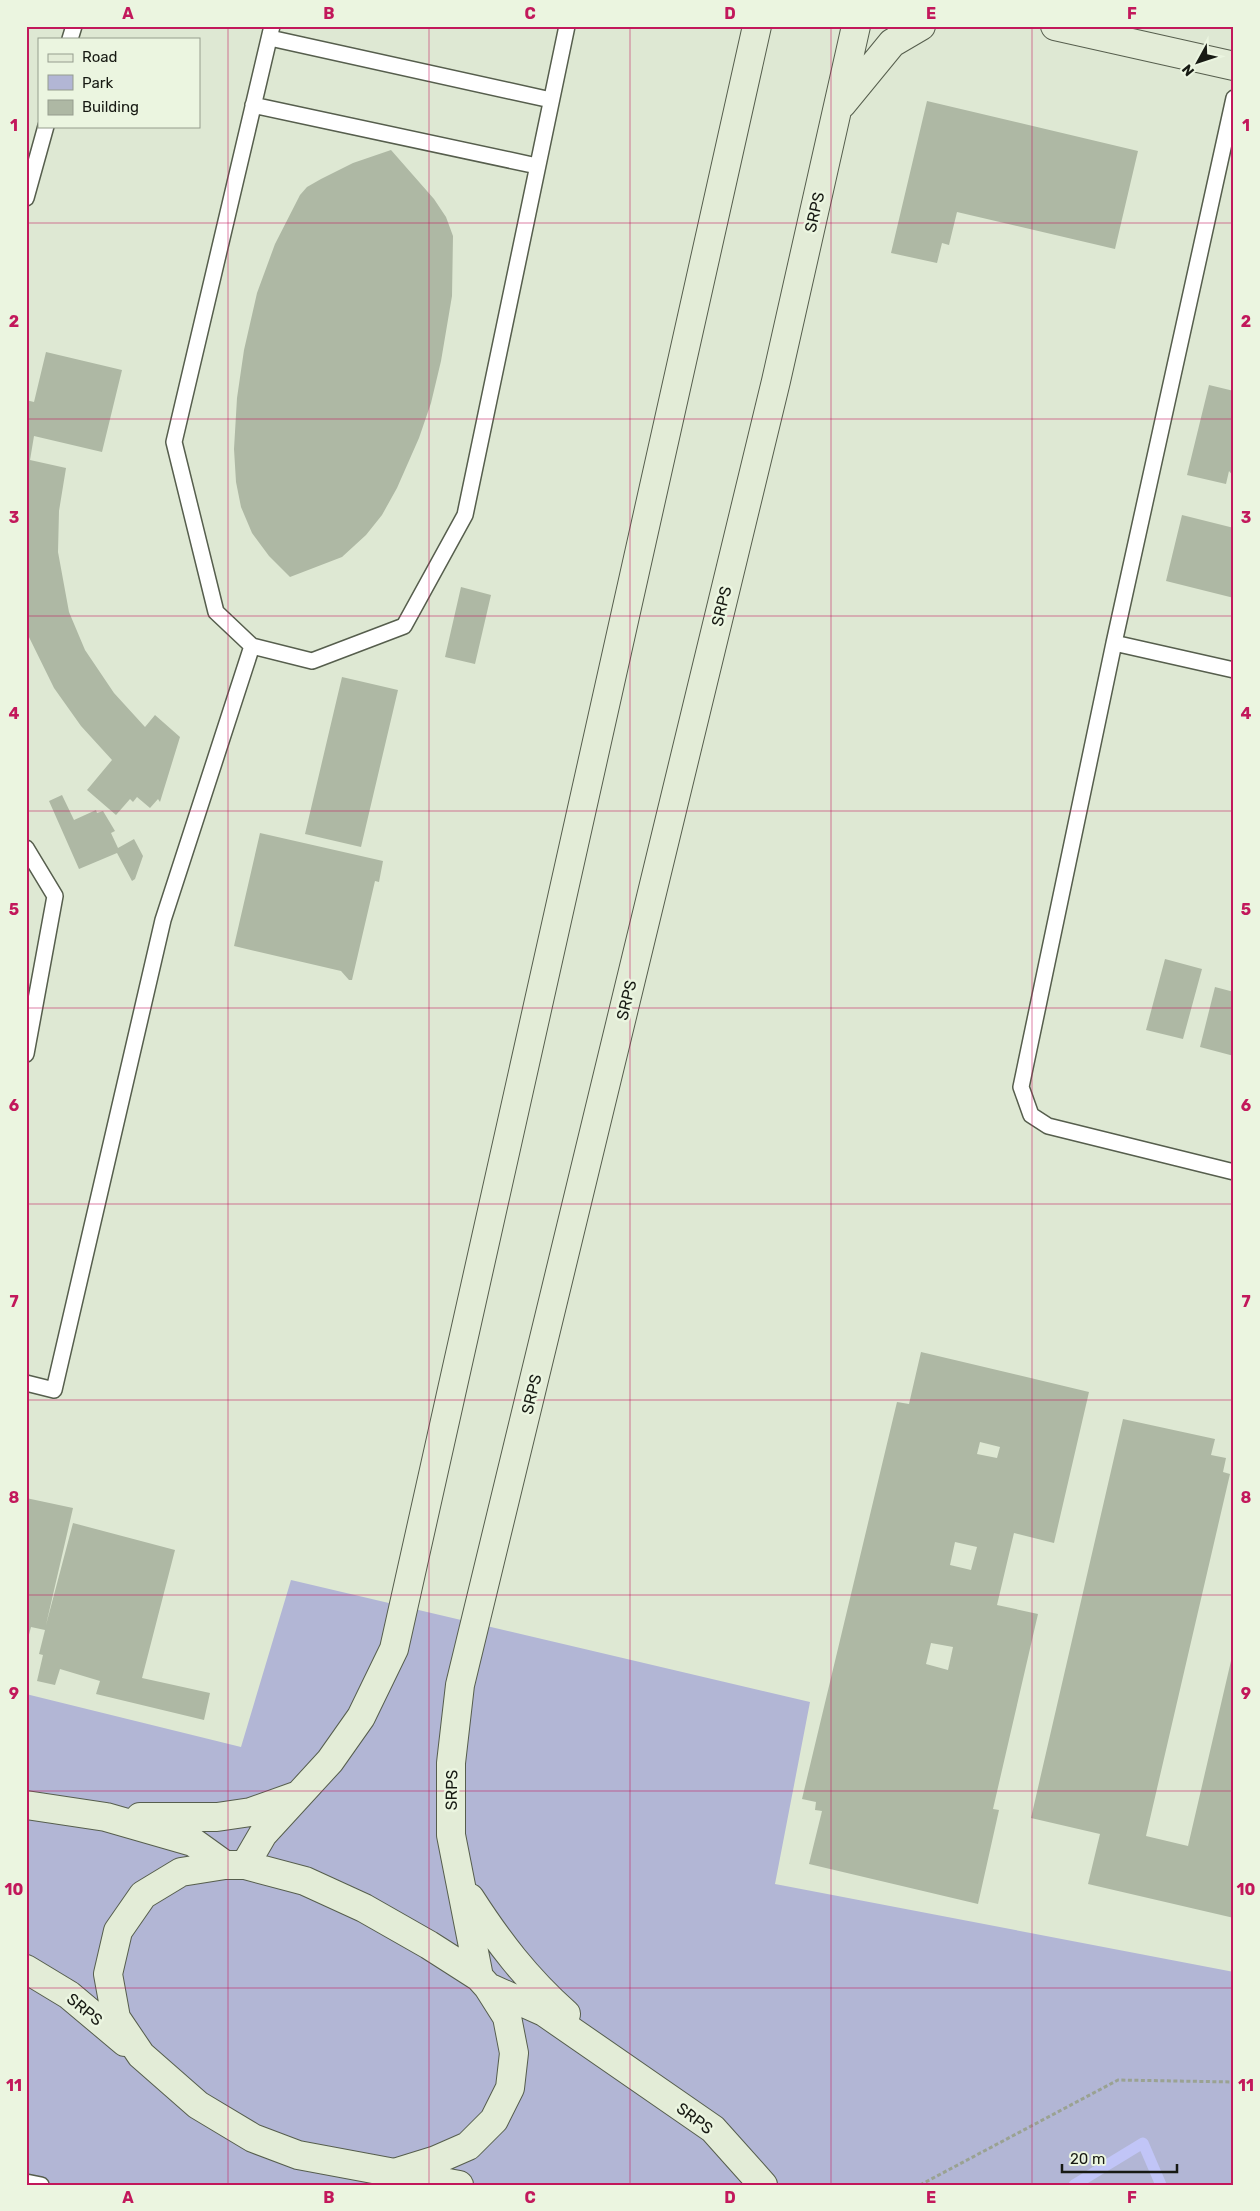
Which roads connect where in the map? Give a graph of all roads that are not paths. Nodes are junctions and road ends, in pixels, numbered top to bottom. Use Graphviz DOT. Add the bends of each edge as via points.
graph roads {
  1 [pos="74,26"];
  2 [pos="567,26"];
  3 [pos="757,26"];
  4 [pos="856,26"];
  5 [pos="921,26"];
  6 [pos="1055,26"];
  7 [pos="271,32"];
  8 [pos="70,38"];
  9 [pos="1234,66"];
  10 [pos="1234,98"];
  11 [pos="551,100"];
  12 [pos="254,105"];
  13 [pos="838,109"];
  14 [pos="45,128"];
  15 [pos="1227,151"];
  16 [pos="537,166"];
  17 [pos="26,198"];
  18 [pos="1114,643"];
  19 [pos="252,646"];
  20 [pos="1234,670"];
  21 [pos="26,848"];
  22 [pos="26,1054"];
  23 [pos="1234,1172"];
  24 [pos="26,1383"];
  25 [pos="300,1795"];
  26 [pos="26,1805"];
  27 [pos="106,1817"];
  28 [pos="235,1865"];
  29 [pos="461,1884"];
  30 [pos="26,1969"];
  31 [pos="484,1982"];
  32 [pos="605,2052"];
  33 [pos="141,2055"];
  34 [pos="394,2172"];
  35 [pos="26,2182"];
  36 [pos="41,2185"];
  37 [pos="459,2185"];
  38 [pos="763,2185"];
  1 -- 8 [label="lane"];
  2 -- 11 [label="lane"];
  3 -- 25 [label="main road" via="394,1649 361,1717 330,1761"];
  4 -- 13 [label="main road, SRPS"];
  5 -- 13 [label="main road" via="892,43"];
  6 -- 9 [label="main road"];
  7 -- 11 [label="lane"];
  7 -- 12 [label="lane"];
  10 -- 15 [label="lane"];
  11 -- 16 [label="lane"];
  12 -- 16 [label="lane"];
  12 -- 19 [label="lane" via="174,442 216,612"];
  13 -- 29 [label="main road, SRPS" via="776,381 460,1685 451,1763 451,1835"];
  14 -- 17 [label="lane"];
  15 -- 18 [label="lane"];
  16 -- 19 [label="lane" via="465,515 404,626 312,661"];
  18 -- 20 [label="lane"];
  18 -- 23 [label="lane" via="1021,1087 1031,1115 1048,1126"];
  19 -- 24 [label="lane" via="163,920 54,1390"];
  21 -- 22 [label="lane" via="55,896"];
  25 -- 27 [label="main road" via="251,1812 217,1817"];
  25 -- 28 [label="main road"];
  26 -- 27 [label="main road"];
  27 -- 28 [label="main road" via="193,1842"];
  28 -- 31 [label="main road" via="305,1881 364,1908 429,1945"];
  28 -- 33 [label="main road" via="181,1872 143,1895 118,1931 108,1974 116,2018"];
  29 -- 31 [label="main road, SRPS"];
  29 -- 32 [label="main road" via="496,1940 525,1974"];
  30 -- 33 [label="main road, SRPS" via="69,1995"];
  31 -- 32 [label="main road, SRPS" via="544,2012"];
  31 -- 34 [label="main road" via="507,2017 514,2053 510,2088 494,2120 468,2146 436,2160"];
  32 -- 38 [label="main road, SRPS" via="713,2129"];
  33 -- 34 [label="main road" via="198,2105 253,2138 298,2155"];
  34 -- 37 [label="main road"];
  35 -- 36 [label="lane"];
}
